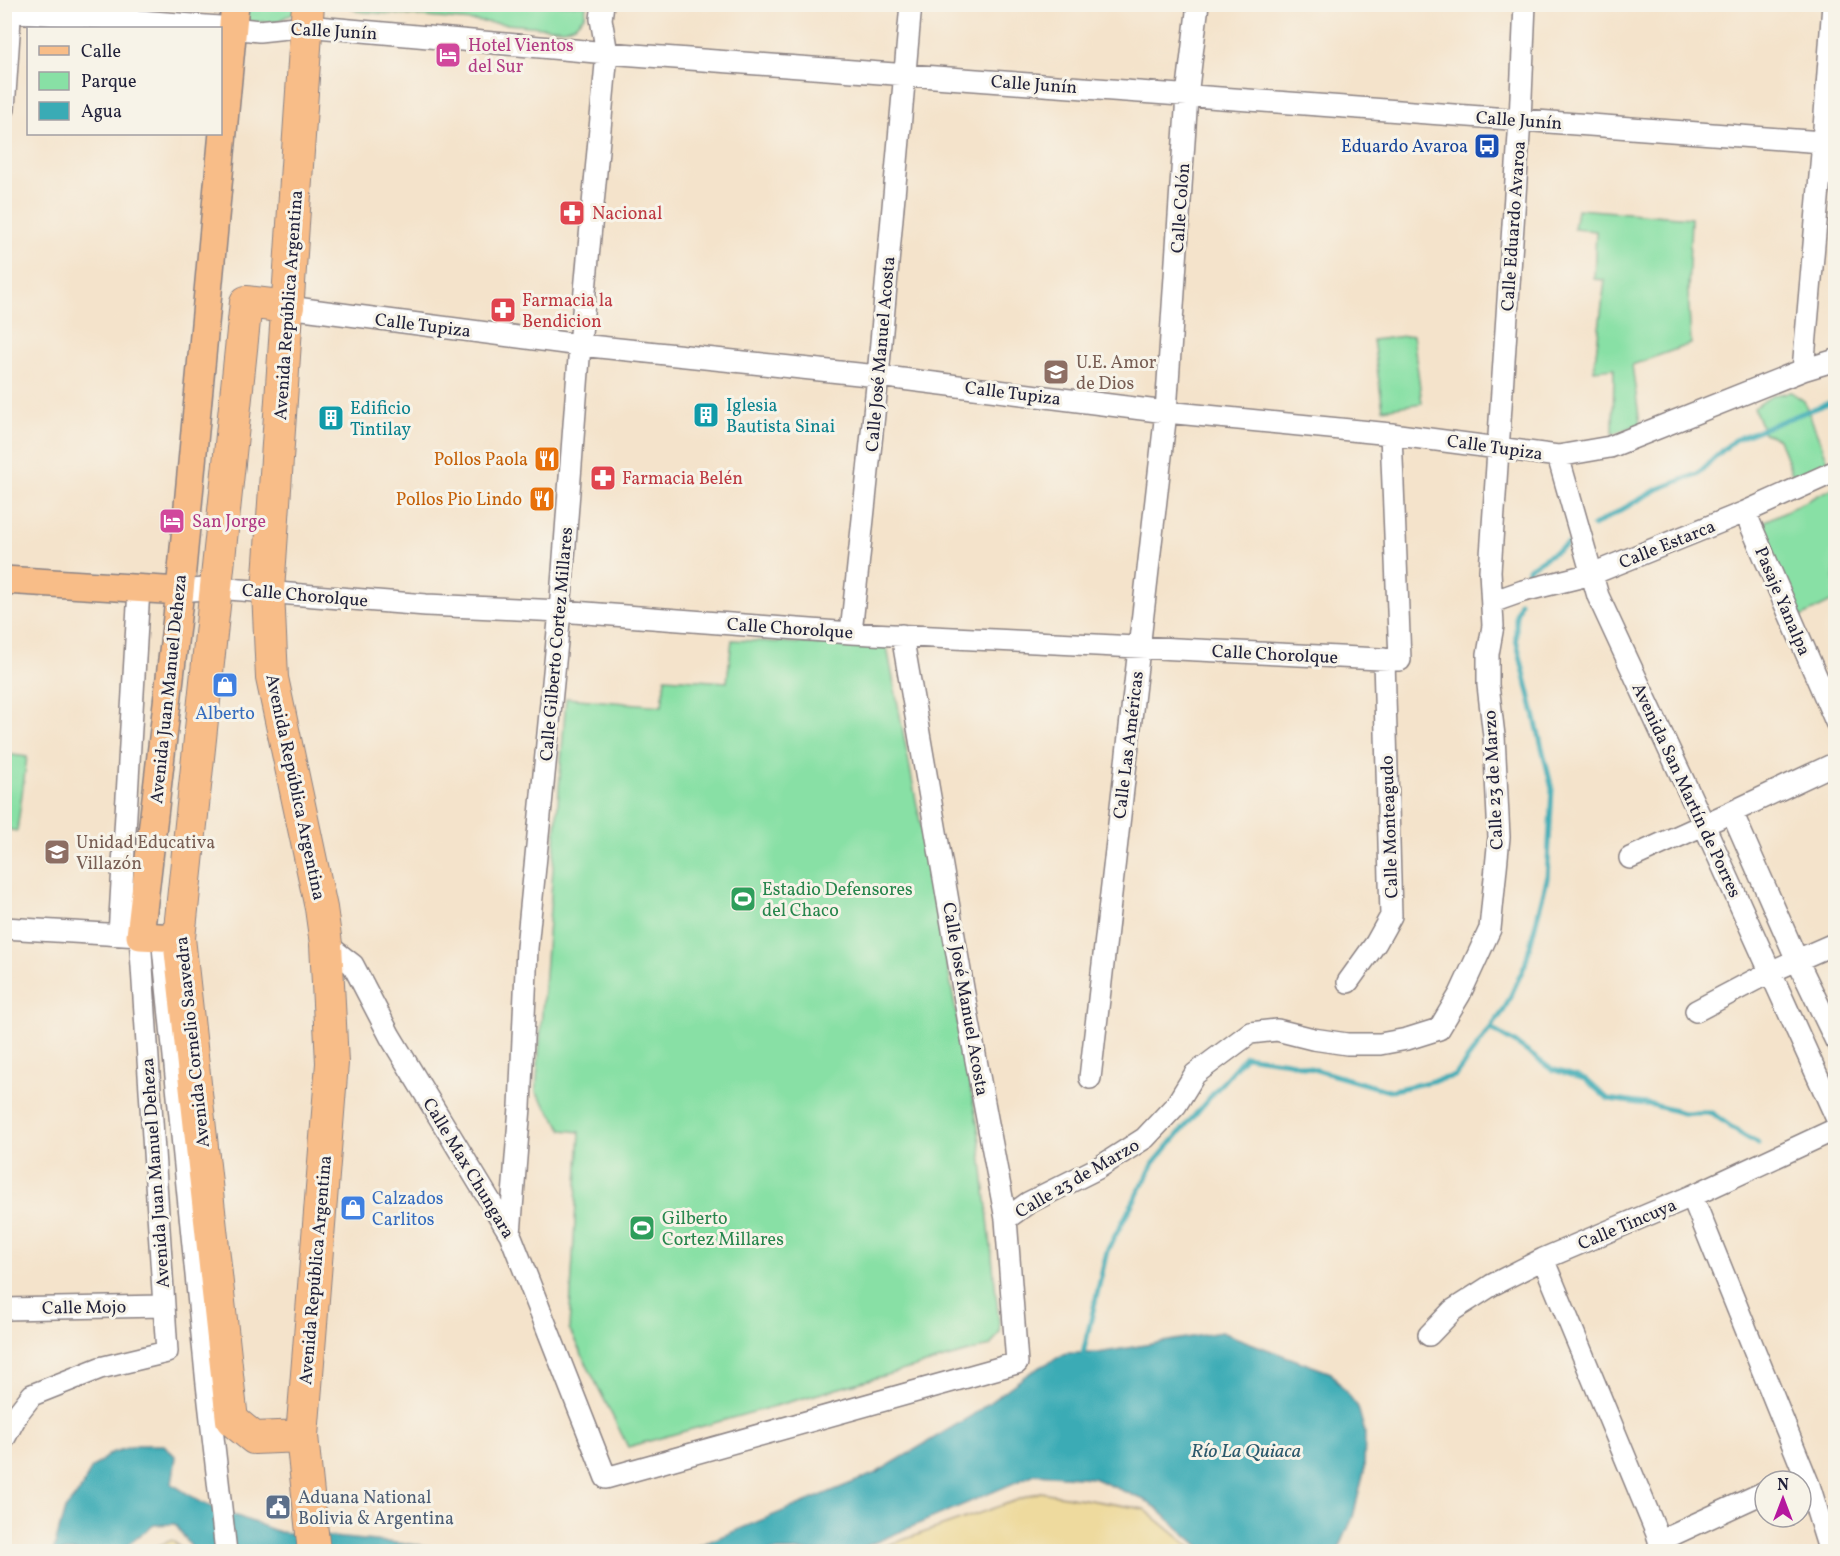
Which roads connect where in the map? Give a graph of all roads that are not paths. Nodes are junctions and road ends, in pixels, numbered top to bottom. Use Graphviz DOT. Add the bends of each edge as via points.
graph roads {
  1 [pos="603,4"];
  2 [pos="911,4"];
  3 [pos="1198,4"];
  4 [pos="1525,4"];
  5 [pos="1833,4"];
  6 [pos="9,9"];
  7 [pos="231,12"];
  8 [pos="307,15"];
  9 [pos="607,53"];
  10 [pos="905,75"];
  11 [pos="1188,96"];
  12 [pos="4,109"];
  13 [pos="222,114"];
  14 [pos="1520,120"];
  15 [pos="220,135"];
  16 [pos="1829,143"];
  17 [pos="246,302"];
  18 [pos="288,307"];
  19 [pos="580,345"];
  20 [pos="1836,360"];
  21 [pos="1803,370"];
  22 [pos="878,376"];
  23 [pos="1166,412"];
  24 [pos="1391,434"];
  25 [pos="1498,447"];
  26 [pos="1558,456"];
  27 [pos="1836,471"];
  28 [pos="1745,512"];
  29 [pos="1592,574"];
  30 [pos="4,580"];
  31 [pos="216,588"];
  32 [pos="140,589"];
  33 [pos="180,591"];
  34 [pos="268,591"];
  35 [pos="1492,602"];
  36 [pos="560,611"];
  37 [pos="851,633"];
  38 [pos="902,636"];
  39 [pos="1140,647"];
  40 [pos="1392,659"];
  41 [pos="1836,722"];
  42 [pos="1836,763"];
  43 [pos="1732,812"];
  44 [pos="1704,825"];
  45 [pos="1630,858"];
  46 [pos="4,928"];
  47 [pos="150,937"];
  48 [pos="1836,943"];
  49 [pos="326,944"];
  50 [pos="1797,960"];
  51 [pos="1770,972"];
  52 [pos="1348,982"];
  53 [pos="1696,1011"];
  54 [pos="1836,1041"];
  55 [pos="1090,1078"];
  56 [pos="1836,1117"];
  57 [pos="1836,1129"];
  58 [pos="1692,1196"];
  59 [pos="1006,1219"];
  60 [pos="510,1234"];
  61 [pos="1543,1259"];
  62 [pos="163,1305"];
  63 [pos="4,1309"];
  64 [pos="1429,1335"];
  65 [pos="302,1436"];
  66 [pos="4,1439"];
  67 [pos="1794,1469"];
  68 [pos="606,1478"];
  69 [pos="1753,1498"];
  70 [pos="1813,1513"];
  71 [pos="1661,1546"];
  72 [pos="1828,1546"];
  73 [pos="225,1551"];
  74 [pos="314,1551"];
  1 -- 9 [label="street, Calle Gilberto Cortez Millares"];
  2 -- 10 [label="street, Calle José Manuel Acosta"];
  3 -- 11 [label="street, Calle Colón"];
  4 -- 14 [label="street, Calle Eduardo Avaroa"];
  5 -- 16 [label="street"];
  6 -- 7 [label="street, Calle Junín"];
  6 -- 12 [label="street"];
  7 -- 8 [label="street, Calle Junín" via="259,31"];
  7 -- 13 [label="main road, Avenida Juan Manuel Deheza"];
  8 -- 9 [label="street, Calle Junín"];
  8 -- 18 [label="highway, Avenida República Argentina"];
  9 -- 10 [label="street, Calle Junín"];
  9 -- 19 [label="street, Calle Gilberto Cortez Millares"];
  10 -- 11 [label="street, Calle Junín"];
  10 -- 22 [label="street, Calle José Manuel Acosta"];
  11 -- 14 [label="street, Calle Junín"];
  11 -- 23 [label="street, Calle Colón"];
  14 -- 16 [label="street, Calle Junín"];
  14 -- 25 [label="street, Calle Eduardo Avaroa"];
  15 -- 33 [label="main road, Avenida Juan Manuel Deheza"];
  16 -- 21 [label="street"];
  17 -- 18 [label="highway, Calle Tupiza"];
  17 -- 31 [label="highway, Avenida Cornelio Saavedra"];
  18 -- 19 [label="street, Calle Tupiza"];
  18 -- 34 [label="highway, Avenida República Argentina"];
  19 -- 22 [label="street, Calle Tupiza"];
  19 -- 36 [label="street, Calle Gilberto Cortez Millares"];
  20 -- 21 [label="street, Calle Tupiza"];
  21 -- 26 [label="street, Calle Tupiza" via="1610,447"];
  22 -- 23 [label="street, Calle Tupiza"];
  22 -- 37 [label="street, Calle José Manuel Acosta"];
  23 -- 24 [label="street, Calle Tupiza"];
  23 -- 39 [label="street, Calle Las Américas"];
  24 -- 25 [label="street, Calle Tupiza"];
  24 -- 40 [label="street, Calle Monteagudo"];
  25 -- 26 [label="street, Calle Tupiza"];
  25 -- 35 [label="street, Calle 23 de Marzo" via="1490,571"];
  26 -- 29 [label="street, Avenida San Martín de Porres"];
  27 -- 28 [label="street, Calle Estarca"];
  28 -- 29 [label="street, Calle Estarca"];
  28 -- 41 [label="street, Pasaje Yanalpa"];
  29 -- 35 [label="street, Calle Estarca"];
  29 -- 44 [label="street, Avenida San Martín de Porres" via="1598,596"];
  30 -- 32 [label="main road"];
  31 -- 33 [label="street, Calle Chorolque"];
  31 -- 34 [label="street, Calle Chorolque"];
  31 -- 47 [label="highway, Avenida Cornelio Saavedra"];
  32 -- 33 [label="main road"];
  32 -- 47 [label="street, Avenida Juan Manuel Deheza"];
  33 -- 47 [label="main road, Avenida Juan Manuel Deheza"];
  34 -- 36 [label="street, Calle Chorolque" via="426,605"];
  34 -- 49 [label="highway, Avenida República Argentina" via="272,678"];
  35 -- 59 [label="street, Calle 23 de Marzo" via="1488,685 1499,837 1490,929 1440,1029 1380,1044 1347,1044 1277,1030 1250,1033 1195,1074 1176,1105 1146,1138"];
  36 -- 37 [label="street, Calle Chorolque"];
  36 -- 60 [label="street, Calle Gilberto Cortez Millares" via="527,948"];
  37 -- 38 [label="street, Calle Chorolque"];
  38 -- 39 [label="street, Calle Chorolque"];
  38 -- 59 [label="street, Calle José Manuel Acosta"];
  39 -- 40 [label="street, Calle Chorolque"];
  39 -- 55 [label="street, Calle Las Américas"];
  40 -- 52 [label="street, Calle Monteagudo" via="1391,916 1377,943"];
  42 -- 43 [label="street"];
  43 -- 44 [label="street"];
  43 -- 50 [label="street, Avenida San Martín de Porres"];
  44 -- 45 [label="street"];
  44 -- 51 [label="street, Avenida San Martín de Porres"];
  46 -- 47 [label="street"];
  47 -- 62 [label="street, Avenida Juan Manuel Deheza"];
  47 -- 65 [label="highway, Avenida Cornelio Saavedra" via="232,1420 254,1438"];
  47 -- 73 [label="street"];
  48 -- 50 [label="street"];
  49 -- 60 [label="street, Calle Max Chungara" via="353,965 390,1036"];
  49 -- 65 [label="highway, Avenida República Argentina" via="332,1063"];
  50 -- 51 [label="street"];
  50 -- 54 [label="street, Avenida San Martín de Porres"];
  51 -- 53 [label="street"];
  51 -- 56 [label="street, Avenida San Martín de Porres"];
  57 -- 58 [label="street, Calle Tincuya"];
  58 -- 61 [label="street, Calle Tincuya"];
  58 -- 67 [label="street"];
  59 -- 68 [label="street, Calle José Manuel Acosta" via="1017,1364"];
  60 -- 68 [label="street, Calle Max Chungara"];
  61 -- 64 [label="street, Calle Tincuya" via="1453,1310"];
  61 -- 71 [label="street"];
  62 -- 63 [label="street, Calle Mojo"];
  62 -- 66 [label="street, Avenida Juan Manuel Deheza" via="167,1352 100,1368 32,1395"];
  65 -- 74 [label="highway, Avenida República Argentina"];
  69 -- 71 [label="street"];
  70 -- 72 [label="street"];
}
